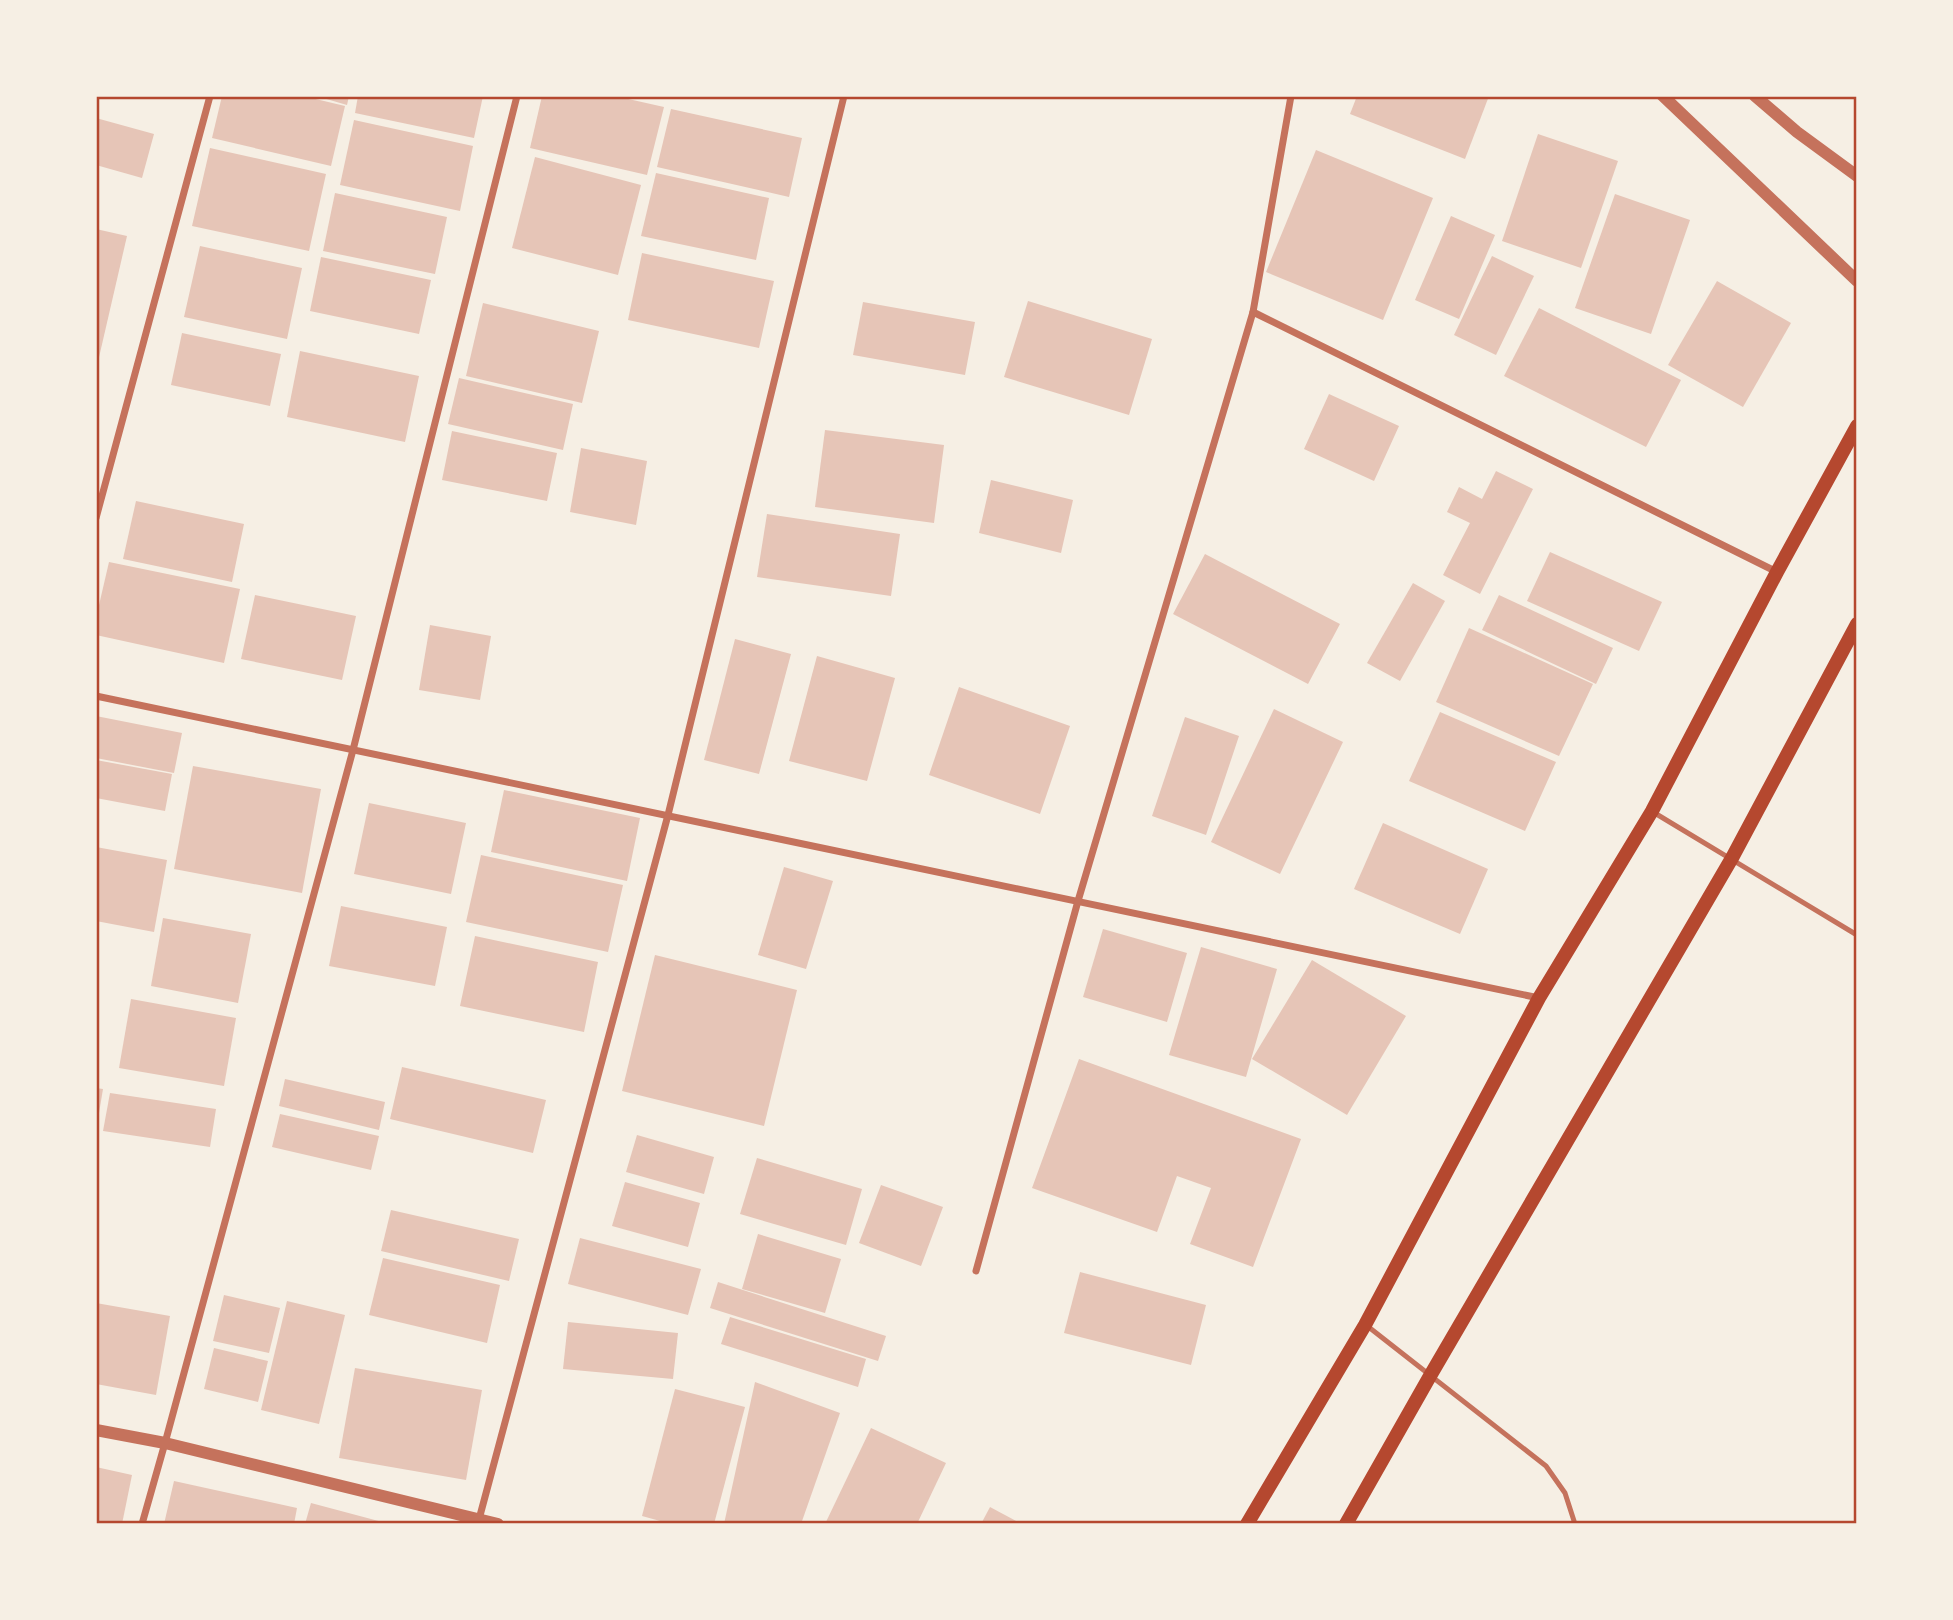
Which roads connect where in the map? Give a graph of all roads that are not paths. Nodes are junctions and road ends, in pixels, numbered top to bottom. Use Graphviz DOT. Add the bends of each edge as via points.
graph roads {
  1 [pos="209,96"];
  2 [pos="517,96"];
  3 [pos="844,96"];
  4 [pos="1290,96"];
  5 [pos="1664,96"];
  6 [pos="1755,96"];
  7 [pos="1857,176"];
  8 [pos="1857,281"];
  9 [pos="1253,312"];
  10 [pos="1857,426"];
  11 [pos="96,519"];
  12 [pos="1777,572"];
  13 [pos="1857,624"];
  14 [pos="96,696"];
  15 [pos="353,750"];
  16 [pos="1652,811"];
  17 [pos="668,815"];
  18 [pos="1732,858"];
  19 [pos="1078,901"];
  20 [pos="1857,935"];
  21 [pos="1539,998"];
  22 [pos="976,1271"];
  23 [pos="1365,1325"];
  24 [pos="1430,1376"];
  25 [pos="96,1430"];
  26 [pos="165,1443"];
  27 [pos="479,1521"];
  28 [pos="142,1524"];
  29 [pos="498,1524"];
  30 [pos="1247,1524"];
  31 [pos="1346,1524"];
  32 [pos="1575,1524"];
  1 -- 11 [label="street"];
  2 -- 15 [label="street"];
  3 -- 17 [label="street"];
  4 -- 9 [label="street"];
  5 -- 8 [label="street"];
  6 -- 7 [label="street"];
  9 -- 12 [label="street"];
  9 -- 19 [label="street"];
  10 -- 12 [label="main road"];
  12 -- 16 [label="main road"];
  13 -- 18 [label="main road"];
  14 -- 15 [label="street"];
  15 -- 17 [label="street"];
  15 -- 26 [label="street"];
  16 -- 18 [label="lane"];
  16 -- 21 [label="main road"];
  17 -- 19 [label="street"];
  17 -- 27 [label="street"];
  18 -- 20 [label="lane"];
  18 -- 24 [label="main road"];
  19 -- 21 [label="street"];
  19 -- 22 [label="street"];
  21 -- 23 [label="main road"];
  23 -- 24 [label="lane"];
  23 -- 30 [label="main road"];
  24 -- 31 [label="main road"];
  24 -- 32 [label="lane" via="1546,1466 1565,1493"];
  25 -- 26 [label="street"];
  26 -- 27 [label="street"];
  26 -- 28 [label="street"];
  27 -- 29 [label="street"];
}
